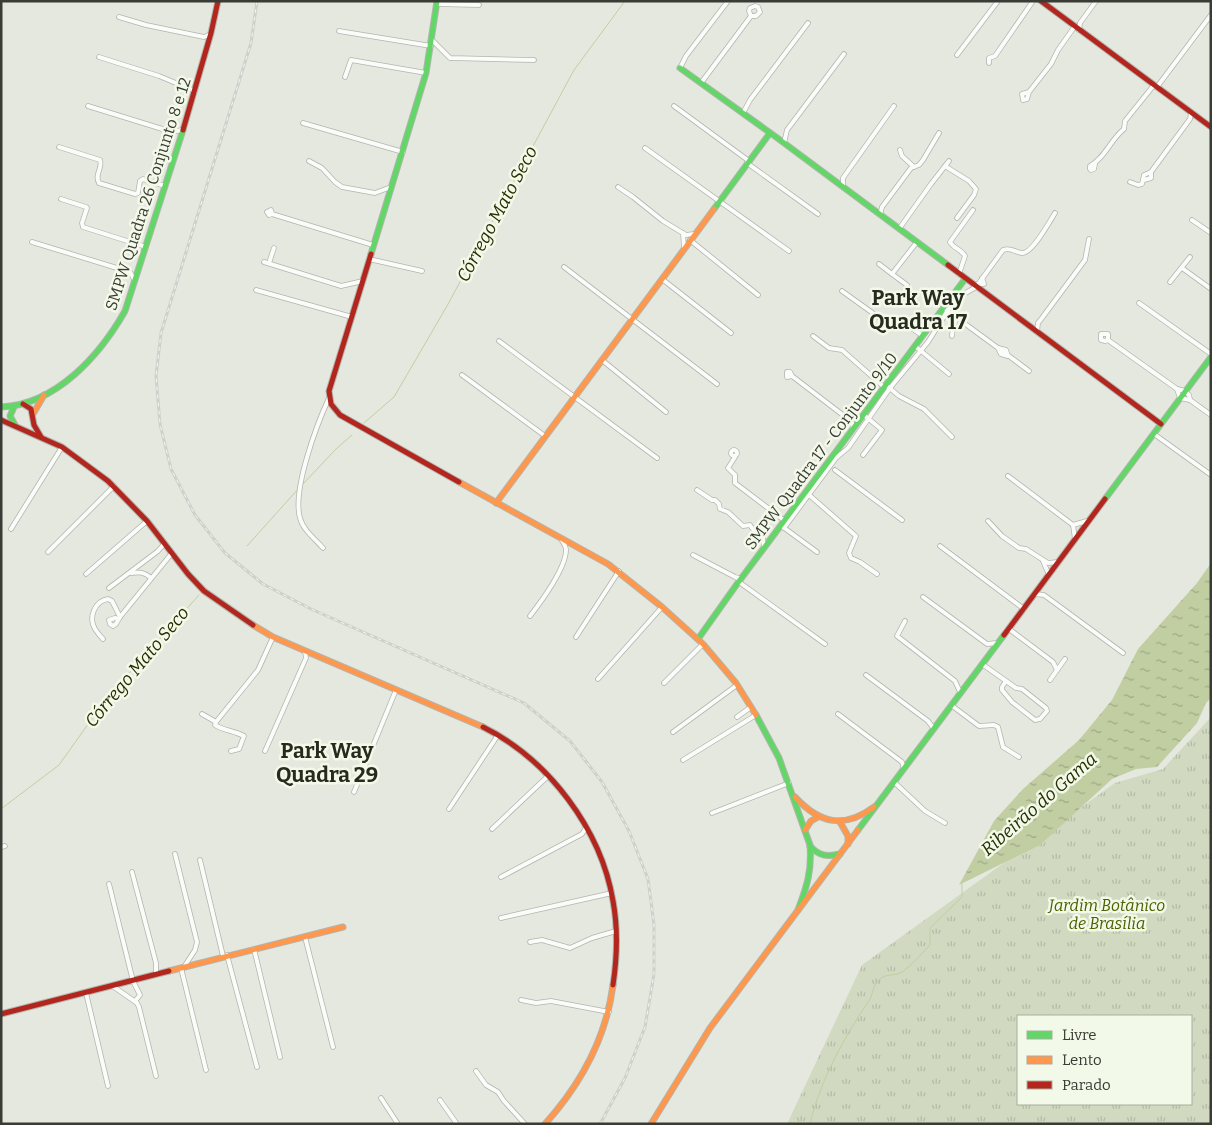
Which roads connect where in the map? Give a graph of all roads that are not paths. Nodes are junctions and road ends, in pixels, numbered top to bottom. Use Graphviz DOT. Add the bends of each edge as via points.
graph roads {
  1 [pos="218,1"];
  2 [pos="728,1"];
  3 [pos="998,1"];
  4 [pos="1033,1"];
  5 [pos="1041,1"];
  6 [pos="1096,1"];
  7 [pos="437,3"];
  8 [pos="479,5"];
  9 [pos="1211,15"];
  10 [pos="751,16"];
  11 [pos="119,17"];
  12 [pos="808,23"];
  13 [pos="1077,26"];
  14 [pos="339,31"];
  15 [pos="211,34"];
  16 [pos="204,37"];
  17 [pos="431,43"];
  18 [pos="208,44"];
  19 [pos="844,54"];
  20 [pos="957,55"];
  21 [pos="995,56"];
  22 [pos="99,57"];
  23 [pos="534,60"];
  24 [pos="680,68"];
  25 [pos="426,73"];
  26 [pos="345,77"];
  27 [pos="701,83"];
  28 [pos="1156,86"];
  29 [pos="195,91"];
  30 [pos="1029,92"];
  31 [pos="88,106"];
  32 [pos="674,106"];
  33 [pos="894,106"];
  34 [pos="742,113"];
  35 [pos="1192,116"];
  36 [pos="1208,122"];
  37 [pos="303,123"];
  38 [pos="1211,127"];
  39 [pos="182,130"];
  40 [pos="787,130"];
  41 [pos="172,132"];
  42 [pos="770,133"];
  43 [pos="939,133"];
  44 [pos="776,137"];
  45 [pos="179,141"];
  46 [pos="784,143"];
  47 [pos="59,147"];
  48 [pos="645,148"];
  49 [pos="900,150"];
  50 [pos="403,152"];
  51 [pos="310,161"];
  52 [pos="949,161"];
  53 [pos="748,162"];
  54 [pos="1095,164"];
  55 [pos="945,166"];
  56 [pos="914,167"];
  57 [pos="843,178"];
  58 [pos="834,181"];
  59 [pos="1130,182"];
  60 [pos="165,186"];
  61 [pos="618,186"];
  62 [pos="392,187"];
  63 [pos="843,188"];
  64 [pos="61,198"];
  65 [pos="719,201"];
  66 [pos="973,210"];
  67 [pos="878,213"];
  68 [pos="1055,213"];
  69 [pos="272,214"];
  70 [pos="818,214"];
  71 [pos="957,218"];
  72 [pos="1192,220"];
  73 [pos="900,229"];
  74 [pos="683,233"];
  75 [pos="1211,233"];
  76 [pos="694,234"];
  77 [pos="1089,239"];
  78 [pos="690,240"];
  79 [pos="32,242"];
  80 [pos="917,242"];
  81 [pos="373,245"];
  82 [pos="146,248"];
  83 [pos="274,248"];
  84 [pos="684,248"];
  85 [pos="789,251"];
  86 [pos="1190,257"];
  87 [pos="369,259"];
  88 [pos="879,264"];
  89 [pos="139,267"];
  90 [pos="564,267"];
  91 [pos="1182,268"];
  92 [pos="422,271"];
  93 [pos="130,272"];
  94 [pos="892,274"];
  95 [pos="959,274"];
  96 [pos="662,279"];
  97 [pos="965,279"];
  98 [pos="135,280"];
  99 [pos="363,281"];
  100 [pos="1170,282"];
  101 [pos="907,285"];
  102 [pos="977,285"];
  103 [pos="1211,289"];
  104 [pos="256,290"];
  105 [pos="842,291"];
  106 [pos="758,295"];
  107 [pos="1139,303"];
  108 [pos="945,309"];
  109 [pos="625,312"];
  110 [pos="352,317"];
  111 [pos="957,318"];
  112 [pos="633,319"];
  113 [pos="1038,323"];
  114 [pos="628,325"];
  115 [pos="1030,326"];
  116 [pos="1037,332"];
  117 [pos="731,333"];
  118 [pos="813,336"];
  119 [pos="923,336"];
  120 [pos="952,336"];
  121 [pos="1108,340"];
  122 [pos="499,341"];
  123 [pos="915,346"];
  124 [pos="921,351"];
  125 [pos="1211,356"];
  126 [pos="602,360"];
  127 [pos="1029,371"];
  128 [pos="949,374"];
  129 [pos="462,375"];
  130 [pos="792,376"];
  131 [pos="718,384"];
  132 [pos="887,387"];
  133 [pos="1177,390"];
  134 [pos="1185,391"];
  135 [pos="45,393"];
  136 [pos="574,397"];
  137 [pos="329,398"];
  138 [pos="1180,398"];
  139 [pos="1190,400"];
  140 [pos="24,404"];
  141 [pos="1,407"];
  142 [pos="14,407"];
  143 [pos="666,412"];
  144 [pos="1211,415"];
  145 [pos="33,416"];
  146 [pos="866,417"];
  147 [pos="1,420"];
  148 [pos="860,421"];
  149 [pos="852,422"];
  150 [pos="1160,424"];
  151 [pos="17,426"];
  152 [pos="854,429"];
  153 [pos="1154,434"];
  154 [pos="545,436"];
  155 [pos="952,437"];
  156 [pos="42,438"];
  157 [pos="62,447"];
  158 [pos="863,455"];
  159 [pos="836,456"];
  160 [pos="735,457"];
  161 [pos="658,458"];
  162 [pos="835,470"];
  163 [pos="824,474"];
  164 [pos="818,476"];
  165 [pos="1008,476"];
  166 [pos="1211,476"];
  167 [pos="114,486"];
  168 [pos="697,490"];
  169 [pos="807,494"];
  170 [pos="496,503"];
  171 [pos="902,520"];
  172 [pos="1089,520"];
  173 [pos="147,521"];
  174 [pos="784,521"];
  175 [pos="988,522"];
  176 [pos="1073,525"];
  177 [pos="11,529"];
  178 [pos="773,536"];
  179 [pos="560,538"];
  180 [pos="762,538"];
  181 [pos="1075,539"];
  182 [pos="164,544"];
  183 [pos="574,546"];
  184 [pos="940,546"];
  185 [pos="323,548"];
  186 [pos="764,548"];
  187 [pos="566,550"];
  188 [pos="48,552"];
  189 [pos="817,552"];
  190 [pos="172,553"];
  191 [pos="694,555"];
  192 [pos="1043,561"];
  193 [pos="1058,562"];
  194 [pos="619,571"];
  195 [pos="130,573"];
  196 [pos="86,574"];
  197 [pos="878,574"];
  198 [pos="1049,575"];
  199 [pos="151,578"];
  200 [pos="738,580"];
  201 [pos="1040,586"];
  202 [pos="109,588"];
  203 [pos="1035,594"];
  204 [pos="1044,595"];
  205 [pos="923,597"];
  206 [pos="662,607"];
  207 [pos="1024,609"];
  208 [pos="530,616"];
  209 [pos="905,621"];
  210 [pos="1009,629"];
  211 [pos="273,637"];
  212 [pos="576,637"];
  213 [pos="102,639"];
  214 [pos="698,639"];
  215 [pos="998,643"];
  216 [pos="703,644"];
  217 [pos="825,644"];
  218 [pos="987,644"];
  219 [pos="305,651"];
  220 [pos="1123,653"];
  221 [pos="312,654"];
  222 [pos="989,655"];
  223 [pos="306,658"];
  224 [pos="1053,662"];
  225 [pos="982,664"];
  226 [pos="1057,670"];
  227 [pos="866,675"];
  228 [pos="598,679"];
  229 [pos="1050,680"];
  230 [pos="955,681"];
  231 [pos="1006,681"];
  232 [pos="664,683"];
  233 [pos="968,683"];
  234 [pos="738,685"];
  235 [pos="396,690"];
  236 [pos="960,692"];
  237 [pos="951,705"];
  238 [pos="751,707"];
  239 [pos="202,714"];
  240 [pos="838,714"];
  241 [pos="756,715"];
  242 [pos="737,717"];
  243 [pos="928,721"];
  244 [pos="216,722"];
  245 [pos="938,722"];
  246 [pos="934,729"];
  247 [pos="673,732"];
  248 [pos="498,735"];
  249 [pos="231,751"];
  250 [pos="265,751"];
  251 [pos="1019,758"];
  252 [pos="683,760"];
  253 [pos="902,762"];
  254 [pos="909,762"];
  255 [pos="904,769"];
  256 [pos="548,776"];
  257 [pos="894,782"];
  258 [pos="789,783"];
  259 [pos="354,792"];
  260 [pos="793,794"];
  261 [pos="880,801"];
  262 [pos="449,810"];
  263 [pos="712,813"];
  264 [pos="818,817"];
  265 [pos="840,822"];
  266 [pos="945,823"];
  267 [pos="586,828"];
  268 [pos="492,829"];
  269 [pos="805,830"];
  270 [pos="582,834"];
  271 [pos="589,835"];
  272 [pos="810,845"];
  273 [pos="847,845"];
  274 [pos="175,854"];
  275 [pos="840,854"];
  276 [pos="200,860"];
  277 [pos="132,872"];
  278 [pos="501,877"];
  279 [pos="109,884"];
  280 [pos="612,893"];
  281 [pos="798,910"];
  282 [pos="501,918"];
  283 [pos="343,927"];
  284 [pos="616,931"];
  285 [pos="305,937"];
  286 [pos="530,942"];
  287 [pos="254,949"];
  288 [pos="225,956"];
  289 [pos="182,967"];
  290 [pos="156,974"];
  291 [pos="133,981"];
  292 [pos="114,986"];
  293 [pos="86,993"];
  294 [pos="521,1000"];
  295 [pos="135,1001"];
  296 [pos="609,1012"];
  297 [pos="1,1014"];
  298 [pos="333,1047"];
  299 [pos="280,1057"];
  300 [pos="257,1067"];
  301 [pos="206,1070"];
  302 [pos="476,1071"];
  303 [pos="156,1076"];
  304 [pos="108,1086"];
  305 [pos="381,1098"];
  306 [pos="440,1100"];
  307 [pos="652,1123"];
  308 [pos="398,1124"];
  309 [pos="457,1124"];
  310 [pos="525,1124"];
  311 [pos="545,1124"];
  1 -- 15 [label="street, SMPW Quadra 26 Conjunto 8 e 12"];
  2 -- 24 [label="street"];
  3 -- 20 [label="street"];
  4 -- 21 [label="street"];
  5 -- 13 [label="street"];
  6 -- 13 [label="street"];
  7 -- 8 [label="street"];
  7 -- 17 [label="street"];
  9 -- 28 [label="street"];
  10 -- 27 [label="street"];
  11 -- 16 [label="street"];
  12 -- 34 [label="street"];
  13 -- 28 [label="street"];
  13 -- 30 [label="street"];
  14 -- 17 [label="street"];
  15 -- 16 [label="street"];
  15 -- 18 [label="street, SMPW Quadra 26 Conjunto 8 e 12"];
  16 -- 18 [label="street"];
  17 -- 23 [label="street" via="450,58"];
  17 -- 25 [label="street"];
  18 -- 29 [label="street, SMPW Quadra 26 Conjunto 8 e 12"];
  19 -- 40 [label="street"];
  22 -- 29 [label="street"];
  24 -- 27 [label="street"];
  25 -- 26 [label="street" via="351,60"];
  25 -- 50 [label="street"];
  27 -- 34 [label="street"];
  28 -- 35 [label="street"];
  28 -- 54 [label="street"];
  29 -- 39 [label="street, SMPW Quadra 26 Conjunto 8 e 12"];
  31 -- 41 [label="street"];
  32 -- 53 [label="street"];
  33 -- 57 [label="street"];
  34 -- 42 [label="street"];
  35 -- 36 [label="street"];
  35 -- 59 [label="street" via="1151,172 1144,175 1142,184"];
  36 -- 38 [label="street"];
  37 -- 50 [label="street"];
  39 -- 41 [label="street"];
  39 -- 45 [label="street, SMPW Quadra 26 Conjunto 8 e 12"];
  40 -- 44 [label="street"];
  40 -- 46 [label="street"];
  41 -- 45 [label="street"];
  42 -- 44 [label="street"];
  42 -- 53 [label="street"];
  43 -- 56 [label="street" via="923,160"];
  44 -- 46 [label="street"];
  45 -- 60 [label="street, SMPW Quadra 26 Conjunto 8 e 12"];
  46 -- 58 [label="street"];
  47 -- 60 [label="street" via="100,160 99,183 135,194 142,179"];
  48 -- 65 [label="street"];
  49 -- 56 [label="street"];
  50 -- 62 [label="street"];
  51 -- 62 [label="street" via="342,187 375,193"];
  52 -- 55 [label="street"];
  53 -- 65 [label="street"];
  53 -- 70 [label="street"];
  55 -- 71 [label="street" via="976,189"];
  55 -- 73 [label="street"];
  56 -- 67 [label="street"];
  57 -- 58 [label="street"];
  57 -- 63 [label="street"];
  58 -- 63 [label="street"];
  60 -- 82 [label="street, SMPW Quadra 26 Conjunto 8 e 12"];
  61 -- 74 [label="street" via="659,219"];
  62 -- 81 [label="street"];
  63 -- 67 [label="street"];
  64 -- 82 [label="street" via="87,208 83,227"];
  65 -- 76 [label="street"];
  65 -- 85 [label="street"];
  66 -- 95 [label="street" via="950,240 951,245 965,256"];
  67 -- 73 [label="street"];
  68 -- 102 [label="street" via="1027,253 1003,250 982,278 984,284"];
  69 -- 81 [label="street"];
  72 -- 75 [label="street"];
  73 -- 80 [label="street"];
  74 -- 76 [label="street"];
  74 -- 84 [label="street"];
  76 -- 78 [label="street"];
  77 -- 113 [label="street" via="1085,260"];
  78 -- 84 [label="street"];
  78 -- 106 [label="street"];
  79 -- 93 [label="street"];
  80 -- 94 [label="street"];
  80 -- 95 [label="street"];
  81 -- 87 [label="street"];
  82 -- 89 [label="street, SMPW Quadra 26 Conjunto 8 e 12"];
  83 -- 99 [label="street" via="266,263 341,286"];
  84 -- 96 [label="street"];
  86 -- 91 [label="street"];
  87 -- 92 [label="street"];
  87 -- 99 [label="street"];
  88 -- 94 [label="street"];
  89 -- 93 [label="street"];
  89 -- 98 [label="street, SMPW Quadra 26 Conjunto 8 e 12"];
  90 -- 109 [label="street"];
  91 -- 100 [label="street"];
  91 -- 103 [label="street"];
  93 -- 98 [label="street"];
  94 -- 101 [label="street"];
  95 -- 97 [label="street"];
  96 -- 112 [label="street"];
  96 -- 117 [label="street"];
  97 -- 102 [label="street"];
  97 -- 108 [label="street, SMPW Quadra 17 - Conjunto 9/10"];
  98 -- 135 [label="street, SMPW Quadra 26 Conjunto 8 e 12" via="125,311 98,353 81,370"];
  99 -- 110 [label="street"];
  102 -- 108 [label="street"];
  102 -- 115 [label="street"];
  104 -- 110 [label="street"];
  105 -- 119 [label="street" via="888,322 907,325"];
  107 -- 125 [label="street"];
  108 -- 111 [label="street"];
  108 -- 119 [label="street, SMPW Quadra 17 - Conjunto 9/10"];
  108 -- 124 [label="street"];
  109 -- 112 [label="street"];
  109 -- 114 [label="street"];
  110 -- 137 [label="street"];
  111 -- 120 [label="street"];
  111 -- 127 [label="street" via="998,348 1001,354"];
  112 -- 114 [label="street"];
  112 -- 131 [label="street"];
  113 -- 115 [label="street"];
  113 -- 116 [label="street"];
  114 -- 126 [label="street"];
  115 -- 116 [label="street"];
  116 -- 150 [label="street"];
  118 -- 132 [label="street" via="829,348 842,350"];
  119 -- 123 [label="street, SMPW Quadra 17 - Conjunto 9/10"];
  121 -- 133 [label="street"];
  122 -- 136 [label="street"];
  123 -- 124 [label="street"];
  123 -- 132 [label="street, SMPW Quadra 17 - Conjunto 9/10"];
  124 -- 128 [label="street"];
  124 -- 132 [label="street"];
  125 -- 134 [label="street"];
  126 -- 136 [label="street"];
  126 -- 143 [label="street"];
  129 -- 154 [label="street"];
  130 -- 149 [label="street"];
  132 -- 146 [label="street, SMPW Quadra 17 - Conjunto 9/10"];
  132 -- 155 [label="street" via="924,409"];
  133 -- 134 [label="street"];
  133 -- 138 [label="street"];
  134 -- 138 [label="street"];
  134 -- 139 [label="street"];
  135 -- 140 [label="street, SMPW Quadra 26 Conjunto 8 e 12"];
  135 -- 145 [label="street, SMPW Quadra 26 Conjunto 8 e 12"];
  136 -- 154 [label="street"];
  136 -- 161 [label="street"];
  137 -- 170 [label="street" via="340,415"];
  137 -- 185 [label="street" via="304,469 298,504 307,532"];
  138 -- 139 [label="street"];
  138 -- 150 [label="street"];
  139 -- 144 [label="street"];
  140 -- 142 [label="street"];
  140 -- 145 [label="street" via="31,409"];
  141 -- 142 [label="street"];
  142 -- 151 [label="street" via="10,416 11,422"];
  145 -- 151 [label="street" via="28,426"];
  145 -- 156 [label="street"];
  146 -- 148 [label="street, SMPW Quadra 17 - Conjunto 9/10"];
  146 -- 158 [label="street" via="882,430"];
  146 -- 159 [label="street" via="848,448"];
  147 -- 151 [label="street"];
  148 -- 149 [label="street"];
  148 -- 152 [label="street, SMPW Quadra 17 - Conjunto 9/10"];
  149 -- 152 [label="street"];
  150 -- 153 [label="street"];
  151 -- 156 [label="street"];
  152 -- 159 [label="street, SMPW Quadra 17 - Conjunto 9/10"];
  153 -- 166 [label="street"];
  153 -- 172 [label="street"];
  154 -- 170 [label="street"];
  156 -- 157 [label="street"];
  157 -- 167 [label="street"];
  157 -- 177 [label="street"];
  159 -- 162 [label="street"];
  159 -- 163 [label="street"];
  159 -- 164 [label="street, SMPW Quadra 17 - Conjunto 9/10"];
  160 -- 174 [label="street" via="728,468 736,475 735,483"];
  162 -- 163 [label="street"];
  162 -- 171 [label="street"];
  163 -- 164 [label="street"];
  163 -- 169 [label="street"];
  164 -- 169 [label="street, SMPW Quadra 17 - Conjunto 9/10"];
  165 -- 176 [label="street"];
  167 -- 173 [label="street"];
  167 -- 188 [label="street"];
  168 -- 180 [label="street" via="715,500 720,509 743,526 753,527"];
  169 -- 174 [label="street, SMPW Quadra 17 - Conjunto 9/10"];
  169 -- 174 [label="street"];
  169 -- 197 [label="street" via="856,536 849,554 851,558"];
  170 -- 179 [label="street"];
  172 -- 176 [label="street"];
  172 -- 181 [label="street"];
  173 -- 182 [label="street"];
  173 -- 196 [label="street"];
  174 -- 178 [label="street, SMPW Quadra 17 - Conjunto 9/10"];
  174 -- 189 [label="street"];
  175 -- 192 [label="street" via="1019,548"];
  176 -- 181 [label="street"];
  178 -- 180 [label="street"];
  178 -- 186 [label="street, SMPW Quadra 17 - Conjunto 9/10"];
  179 -- 183 [label="street"];
  179 -- 187 [label="street"];
  180 -- 186 [label="street"];
  181 -- 193 [label="street"];
  182 -- 190 [label="street"];
  182 -- 195 [label="street"];
  183 -- 187 [label="street"];
  183 -- 194 [label="street"];
  184 -- 207 [label="street"];
  186 -- 200 [label="street, SMPW Quadra 17 - Conjunto 9/10"];
  187 -- 208 [label="street" via="547,593"];
  190 -- 199 [label="street"];
  190 -- 211 [label="street" via="204,591"];
  191 -- 200 [label="street"];
  192 -- 193 [label="street"];
  192 -- 198 [label="street"];
  193 -- 198 [label="street"];
  194 -- 206 [label="street"];
  194 -- 212 [label="street"];
  195 -- 199 [label="street" via="145,573"];
  195 -- 202 [label="street"];
  198 -- 201 [label="street"];
  199 -- 213 [label="street" via="119,618 112,601 104,600 96,606 92,623"];
  200 -- 214 [label="street, SMPW Quadra 17 - Conjunto 9/10"];
  200 -- 217 [label="street"];
  201 -- 203 [label="street"];
  201 -- 204 [label="street"];
  203 -- 204 [label="street"];
  203 -- 207 [label="street"];
  204 -- 220 [label="street"];
  205 -- 218 [label="street"];
  206 -- 214 [label="street"];
  206 -- 228 [label="street"];
  207 -- 210 [label="street"];
  209 -- 230 [label="street" via="897,636"];
  210 -- 215 [label="street"];
  210 -- 224 [label="street"];
  211 -- 219 [label="street"];
  211 -- 244 [label="street" via="258,670"];
  214 -- 216 [label="street"];
  215 -- 218 [label="street"];
  215 -- 222 [label="street"];
  216 -- 232 [label="street"];
  216 -- 234 [label="street"];
  218 -- 222 [label="street"];
  219 -- 221 [label="street"];
  219 -- 223 [label="street"];
  221 -- 223 [label="street"];
  221 -- 235 [label="street"];
  222 -- 225 [label="street"];
  223 -- 250 [label="street"];
  224 -- 226 [label="street"];
  224 -- 226 [label="street" via="1064,661"];
  225 -- 231 [label="street"];
  225 -- 233 [label="street"];
  226 -- 229 [label="street"];
  227 -- 243 [label="street"];
  230 -- 233 [label="street"];
  230 -- 236 [label="street"];
  231 -- 231 [label="street" via="1046,708 1040,719 1035,720 1012,702 1002,690"];
  233 -- 236 [label="street"];
  234 -- 238 [label="street"];
  234 -- 247 [label="street"];
  235 -- 248 [label="street"];
  235 -- 259 [label="street"];
  236 -- 237 [label="street"];
  237 -- 245 [label="street"];
  237 -- 251 [label="street" via="979,726 998,727 1003,747"];
  238 -- 241 [label="street"];
  238 -- 242 [label="street"];
  239 -- 244 [label="street"];
  240 -- 253 [label="street"];
  241 -- 252 [label="street"];
  241 -- 258 [label="street"];
  243 -- 245 [label="street"];
  243 -- 246 [label="street"];
  244 -- 249 [label="street" via="219,728 244,737 239,749"];
  245 -- 246 [label="street"];
  246 -- 254 [label="street"];
  248 -- 256 [label="street" via="523,752"];
  248 -- 262 [label="street"];
  253 -- 254 [label="street"];
  253 -- 255 [label="street"];
  254 -- 255 [label="street"];
  255 -- 257 [label="street"];
  256 -- 267 [label="street" via="568,798"];
  256 -- 268 [label="street"];
  257 -- 261 [label="street"];
  257 -- 266 [label="street" via="925,811"];
  258 -- 260 [label="street"];
  258 -- 263 [label="street"];
  260 -- 264 [label="street"];
  260 -- 269 [label="street"];
  261 -- 265 [label="street" via="855,819"];
  261 -- 273 [label="street"];
  264 -- 265 [label="street"];
  264 -- 269 [label="street"];
  265 -- 273 [label="street" via="848,836"];
  267 -- 270 [label="street"];
  267 -- 271 [label="street"];
  269 -- 272 [label="street"];
  270 -- 271 [label="street"];
  270 -- 278 [label="street"];
  271 -- 280 [label="street"];
  272 -- 275 [label="street" via="824,856"];
  272 -- 281 [label="street" via="810,873"];
  273 -- 275 [label="street"];
  274 -- 289 [label="street" via="197,942"];
  275 -- 281 [label="street"];
  276 -- 288 [label="street"];
  277 -- 290 [label="street" via="156,963"];
  279 -- 291 [label="street"];
  280 -- 282 [label="street"];
  280 -- 284 [label="street"];
  281 -- 307 [label="street" via="704,1037"];
  283 -- 285 [label="street"];
  284 -- 286 [label="street" via="570,948 542,940"];
  284 -- 296 [label="street" via="615,977"];
  285 -- 287 [label="street"];
  285 -- 298 [label="street"];
  287 -- 288 [label="street"];
  287 -- 299 [label="street"];
  288 -- 289 [label="street"];
  288 -- 300 [label="street"];
  289 -- 290 [label="street"];
  289 -- 301 [label="street"];
  290 -- 291 [label="street"];
  291 -- 292 [label="street"];
  291 -- 295 [label="street" via="140,995"];
  292 -- 293 [label="street"];
  292 -- 295 [label="street"];
  293 -- 297 [label="street"];
  293 -- 304 [label="street"];
  294 -- 296 [label="street" via="551,1001"];
  295 -- 303 [label="street"];
  296 -- 311 [label="street" via="599,1046 587,1070"];
  302 -- 310 [label="street"];
  305 -- 308 [label="street"];
  306 -- 309 [label="street"];
}
